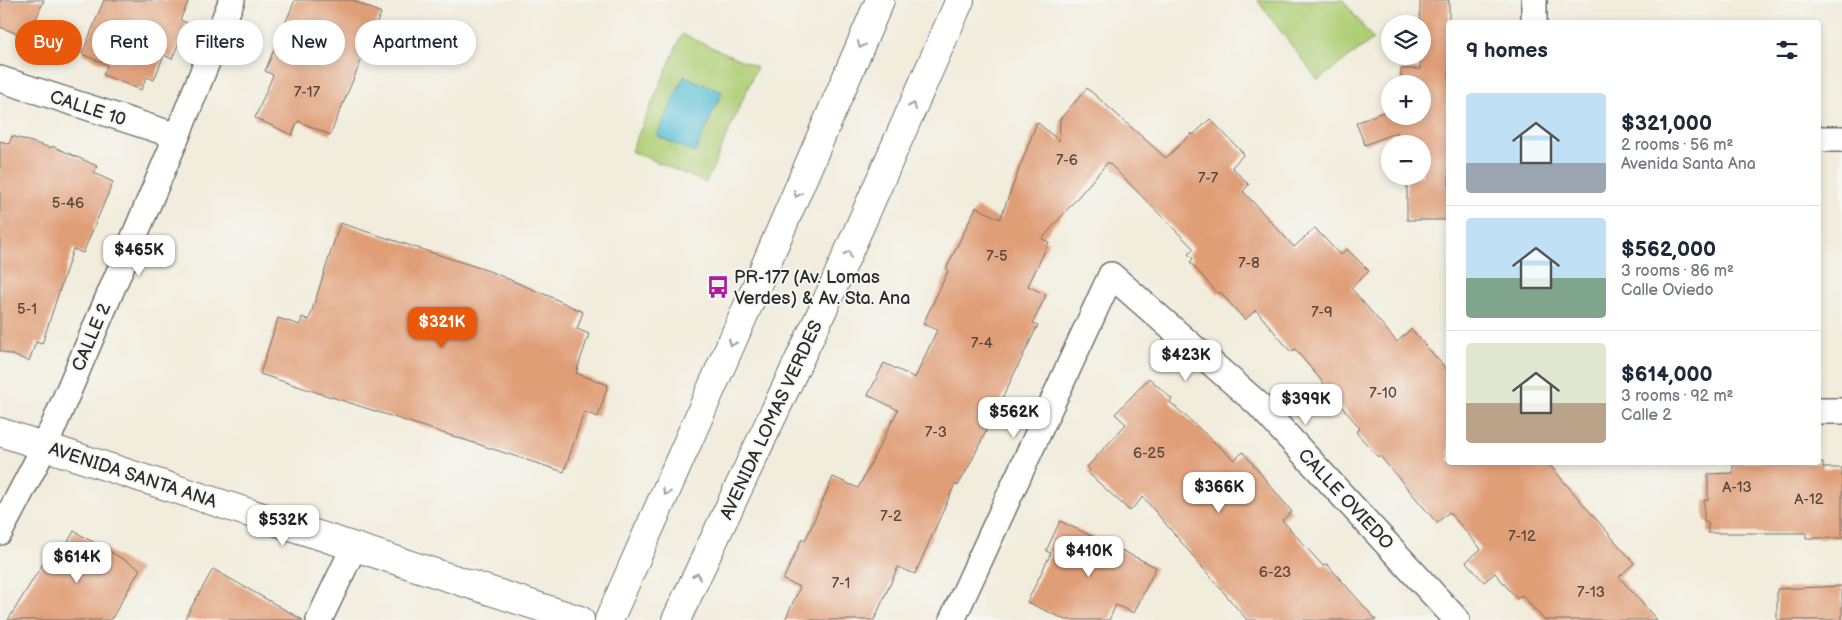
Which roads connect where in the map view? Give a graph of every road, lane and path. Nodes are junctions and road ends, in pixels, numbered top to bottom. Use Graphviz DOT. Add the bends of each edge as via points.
graph roads {
  1 [pos="232,0"];
  2 [pos="880,0"];
  3 [pos="960,0"];
  4 [pos="1534,0"];
  5 [pos="1534,20"];
  6 [pos="0,79"];
  7 [pos="177,136"];
  8 [pos="1821,139"];
  9 [pos="1842,139"];
  10 [pos="1821,411"];
  11 [pos="1842,411"];
  12 [pos="0,432"];
  13 [pos="45,446"];
  14 [pos="0,532"];
  15 [pos="354,547"];
  16 [pos="319,620"];
  17 [pos="580,620"];
  18 [pos="610,620"];
  19 [pos="676,620"];
  20 [pos="952,620"];
  21 [pos="1457,620"];
  1 -- 7 [label="street, CALLE 2"];
  2 -- 18 [label="main road, one-way"];
  19 -- 3 [label="main road, AVENIDA LOMAS VERDES, one-way" via="825,305"];
  4 -- 5 [label="street"];
  6 -- 7 [label="street, CALLE 10"];
  7 -- 13 [label="street, CALLE 2"];
  8 -- 9 [label="street"];
  10 -- 11 [label="street"];
  12 -- 13 [label="main road, AVENIDA SANTA ANA"];
  13 -- 14 [label="street, CALLE 2"];
  13 -- 15 [label="main road, AVENIDA SANTA ANA"];
  15 -- 16 [label="street"];
  15 -- 17 [label="main road, AVENIDA SANTA ANA"];
  20 -- 21 [label="street, CALLE OVIEDO" via="1112,275 1258,404"];
}
